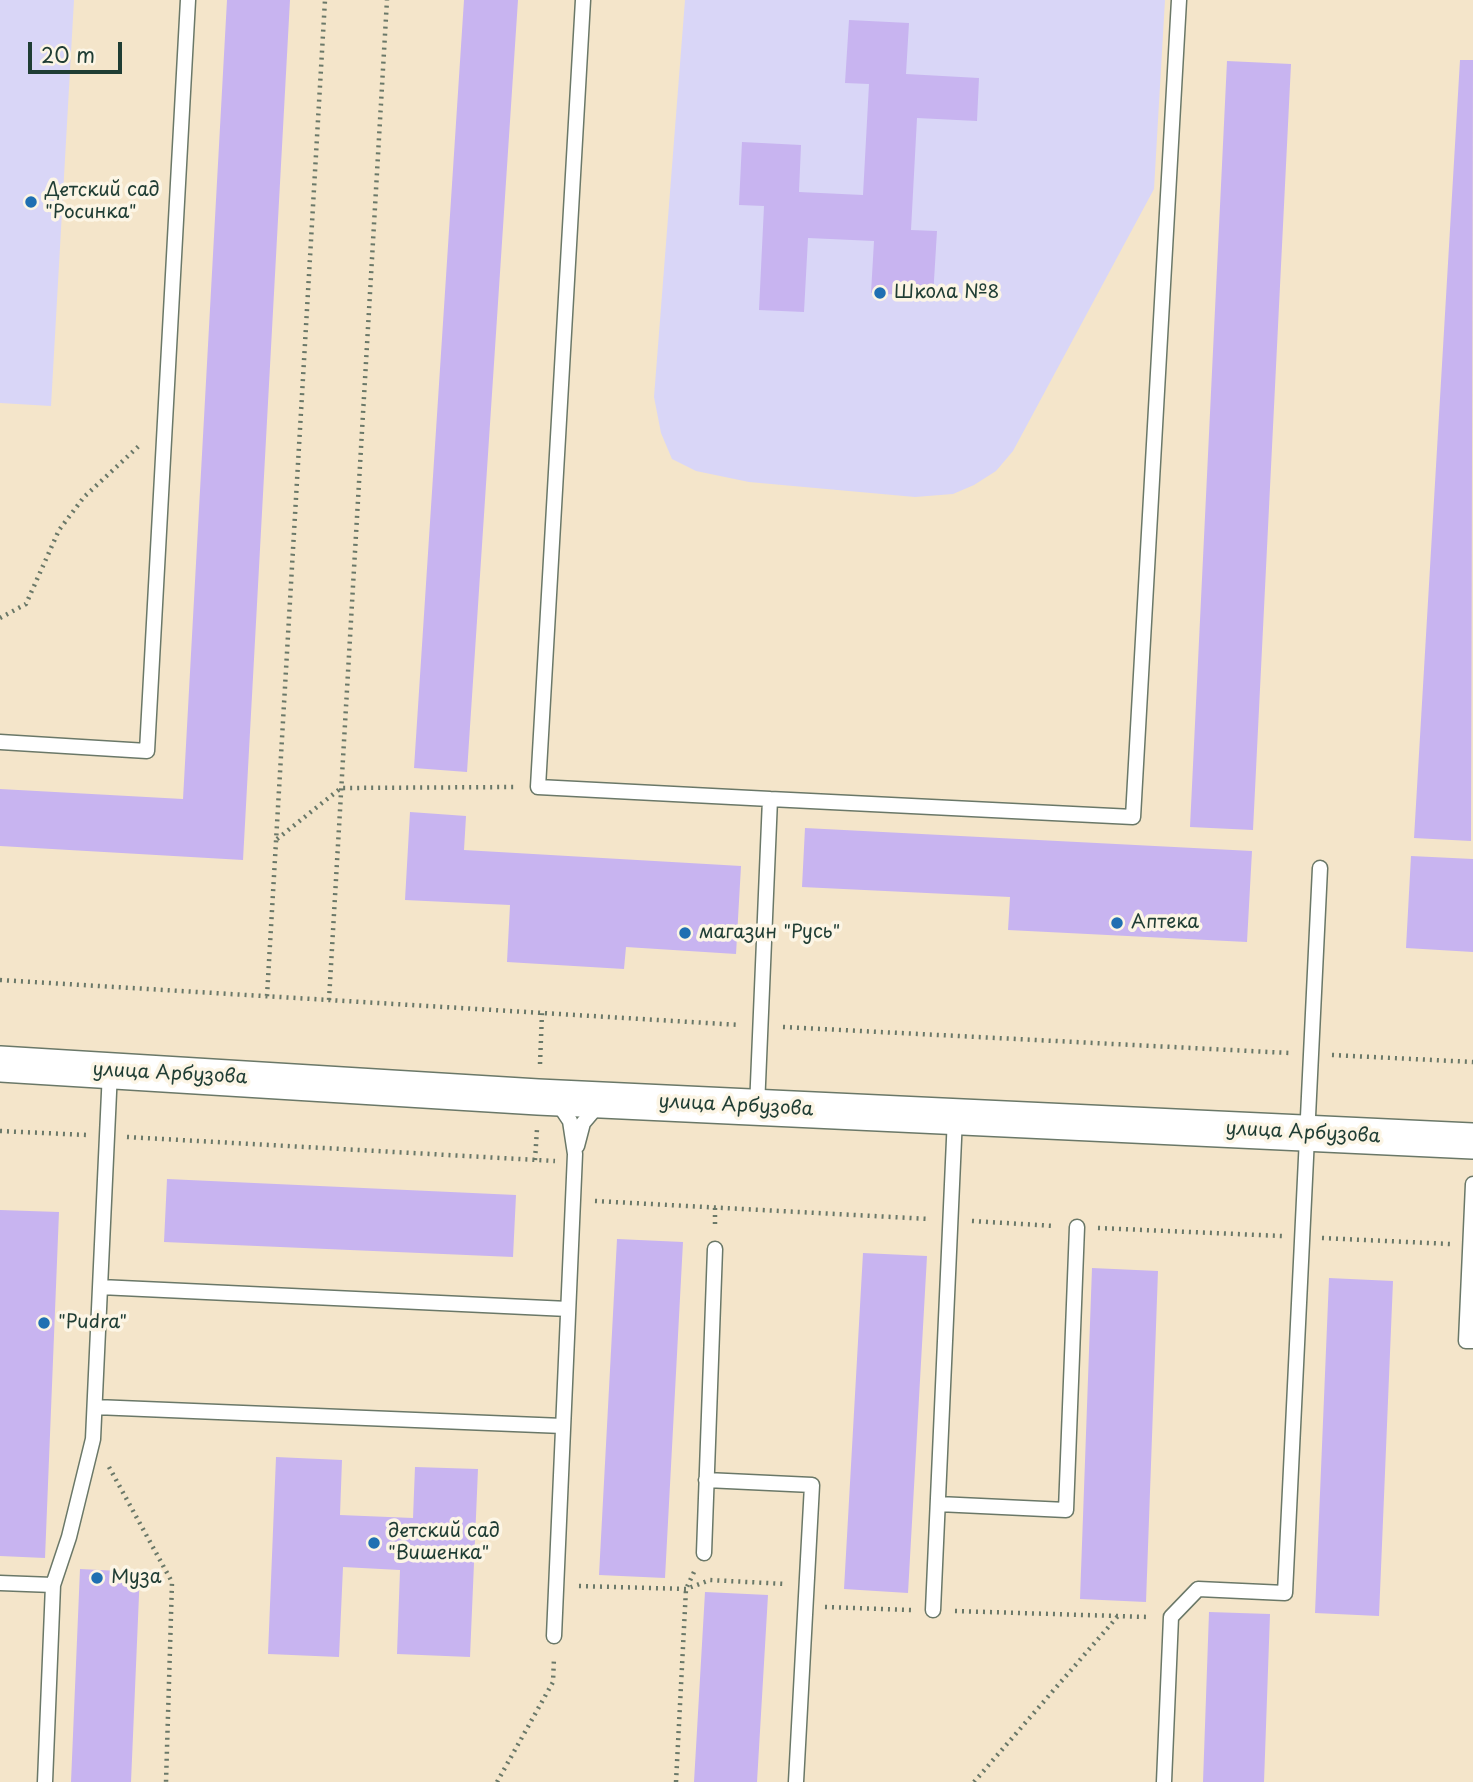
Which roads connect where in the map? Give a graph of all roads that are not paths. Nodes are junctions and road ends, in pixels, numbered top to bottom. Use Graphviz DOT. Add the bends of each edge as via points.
graph roads {
  1 [pos="188,0"];
  2 [pos="583,0"];
  3 [pos="1179,0"];
  4 [pos="0,742"];
  5 [pos="770,799"];
  6 [pos="1320,868"];
  7 [pos="0,1064"];
  8 [pos="110,1070"];
  9 [pos="554,1097"];
  10 [pos="605,1100"];
  11 [pos="757,1107"];
  12 [pos="956,1117"];
  13 [pos="1307,1133"];
  14 [pos="1473,1141"];
  15 [pos="575,1158"];
  16 [pos="1473,1184"];
  17 [pos="1077,1227"];
  18 [pos="715,1248"];
  19 [pos="100,1287"];
  20 [pos="568,1310"];
  21 [pos="1473,1341"];
  22 [pos="95,1407"];
  23 [pos="564,1426"];
  24 [pos="706,1480"];
  25 [pos="938,1504"];
  26 [pos="704,1553"];
  27 [pos="0,1583"];
  28 [pos="52,1585"];
  29 [pos="933,1611"];
  30 [pos="554,1636"];
  31 [pos="45,1782"];
  32 [pos="796,1782"];
  33 [pos="1164,1782"];
  1 -- 4 [label="lane" via="147,751"];
  2 -- 5 [label="lane" via="538,787"];
  3 -- 5 [label="lane" via="1133,817"];
  5 -- 11 [label="lane"];
  6 -- 13 [label="lane"];
  7 -- 8 [label="street, улица Арбузова"];
  8 -- 9 [label="street, улица Арбузова"];
  8 -- 19 [label="lane"];
  9 -- 10 [label="street, улица Арбузова"];
  9 -- 15 [label="lane" via="570,1121"];
  10 -- 11 [label="street, улица Арбузова"];
  10 -- 15 [label="lane" via="583,1123"];
  11 -- 12 [label="street, улица Арбузова"];
  12 -- 13 [label="street, улица Арбузова"];
  12 -- 25 [label="lane"];
  13 -- 14 [label="street, улица Арбузова"];
  13 -- 33 [label="lane" via="1285,1593 1198,1589 1171,1617"];
  15 -- 20 [label="lane"];
  16 -- 21 [label="lane" via="1466,1341"];
  17 -- 25 [label="lane" via="1066,1510"];
  18 -- 24 [label="lane"];
  19 -- 20 [label="lane"];
  19 -- 22 [label="lane"];
  20 -- 23 [label="lane"];
  22 -- 23 [label="lane"];
  22 -- 28 [label="lane" via="93,1439"];
  23 -- 30 [label="lane"];
  24 -- 26 [label="lane"];
  24 -- 32 [label="lane" via="812,1485"];
  25 -- 29 [label="lane"];
  27 -- 28 [label="lane"];
  28 -- 31 [label="lane"];
}
